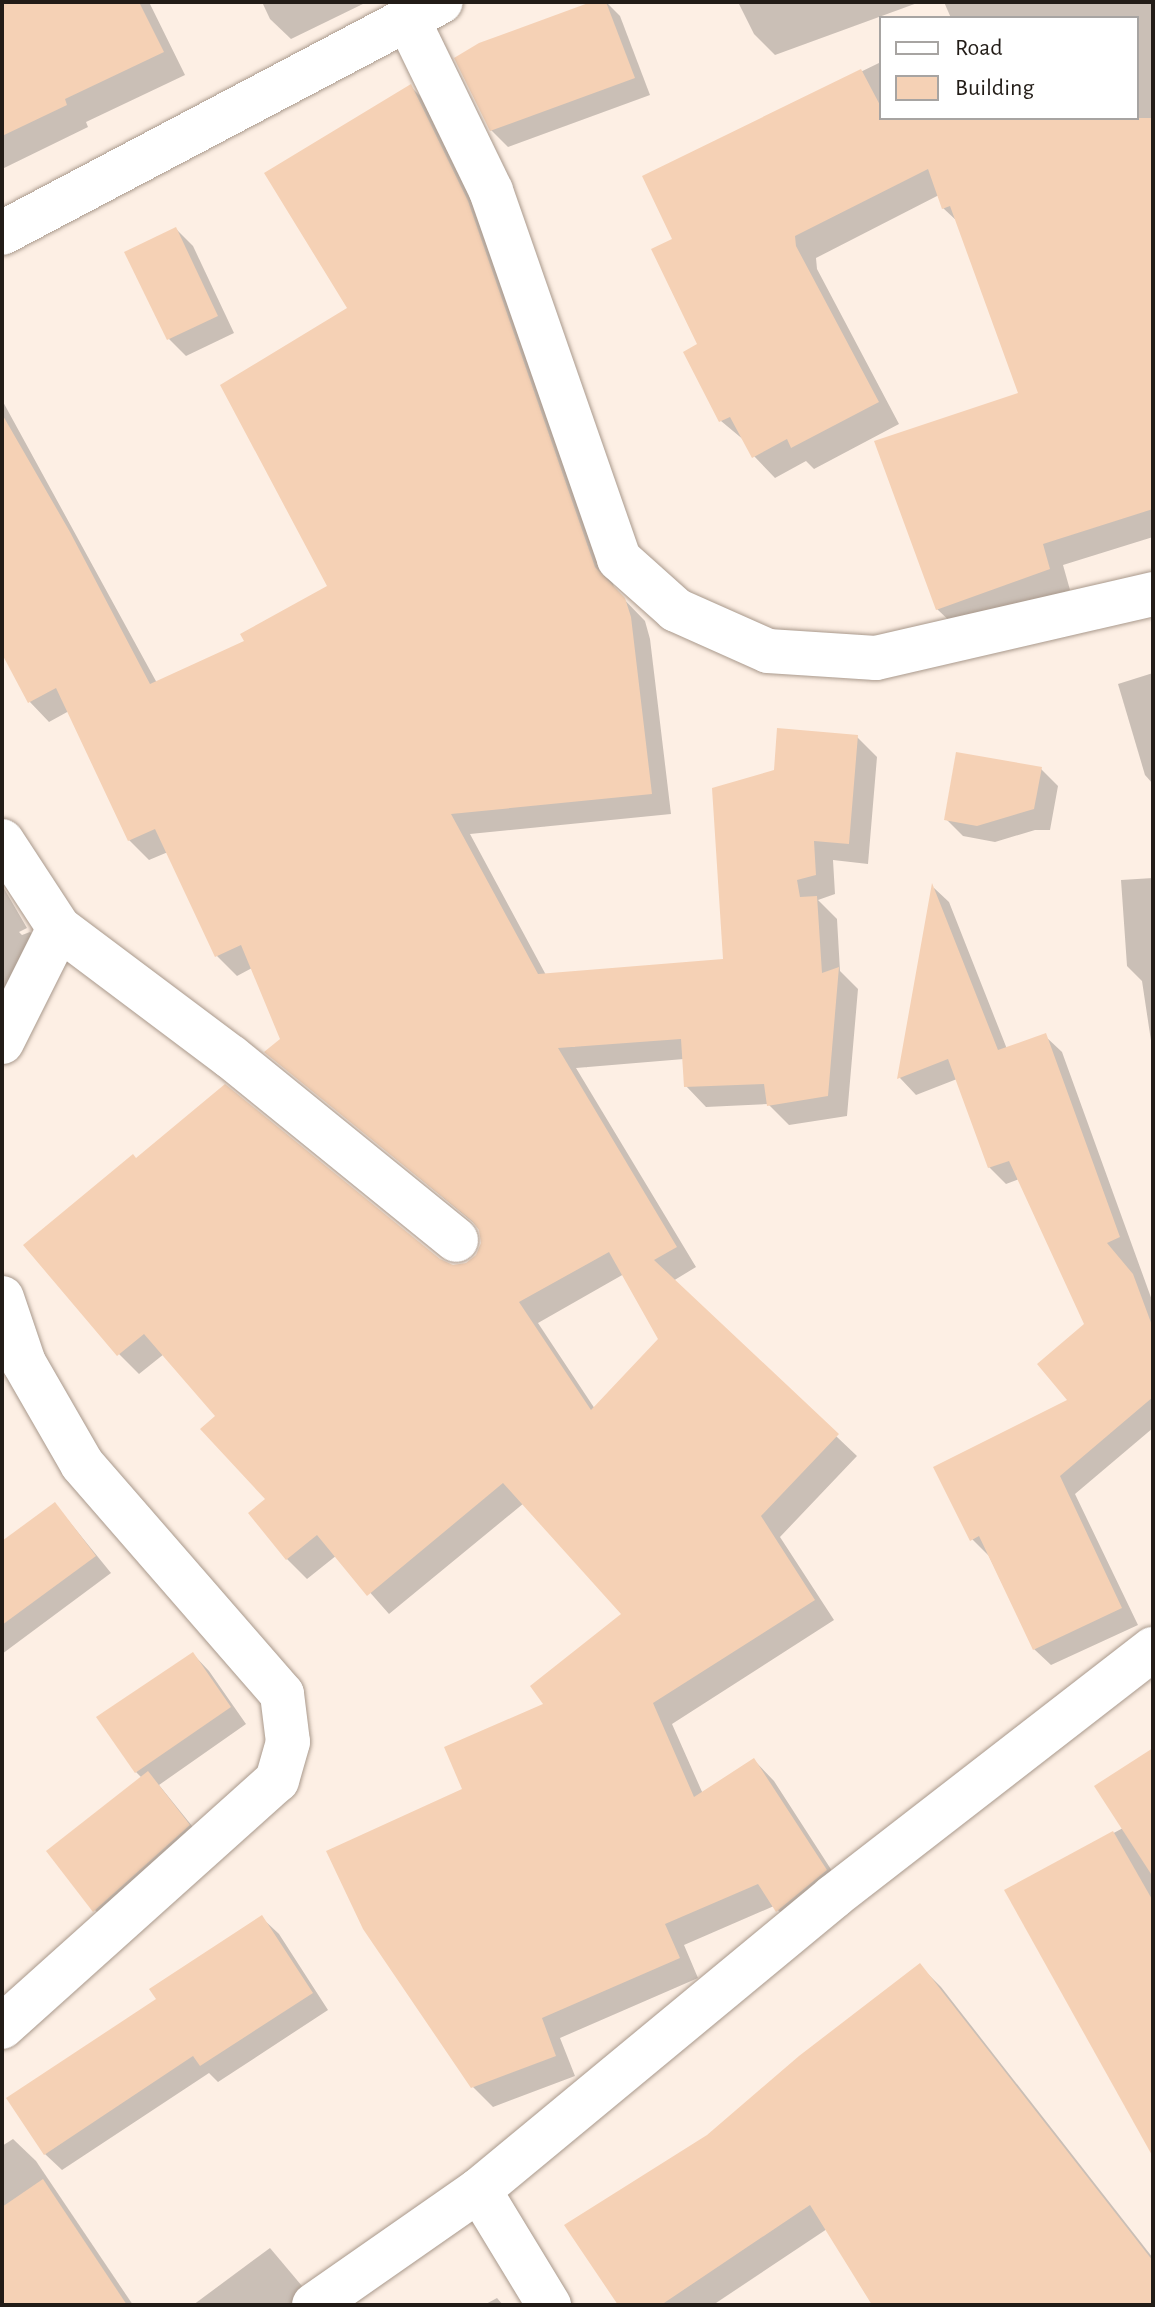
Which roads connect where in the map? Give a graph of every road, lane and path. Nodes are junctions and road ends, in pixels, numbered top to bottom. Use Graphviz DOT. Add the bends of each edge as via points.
graph roads {
  1 [pos="424,11"];
  2 [pos="2,233"];
  3 [pos="1153,594"];
  4 [pos="2,841"];
  5 [pos="59,928"];
  6 [pos="2,1042"];
  7 [pos="456,1240"];
  8 [pos="2,1298"];
  9 [pos="1153,1649"];
  10 [pos="2,2027"];
  11 [pos="479,2190"];
  12 [pos="314,2305"];
  13 [pos="549,2305"];
  1 -- 2 [label="street"];
  1 -- 3 [label="street" via="619,559 676,610 768,651 876,658"];
  4 -- 5 [label="street"];
  5 -- 6 [label="street"];
  5 -- 7 [label="street" via="231,1057"];
  8 -- 10 [label="street" via="24,1363 82,1464 282,1694 288,1742 277,1780"];
  9 -- 11 [label="street" via="833,1897"];
  11 -- 12 [label="street"];
  11 -- 13 [label="street"];
}
